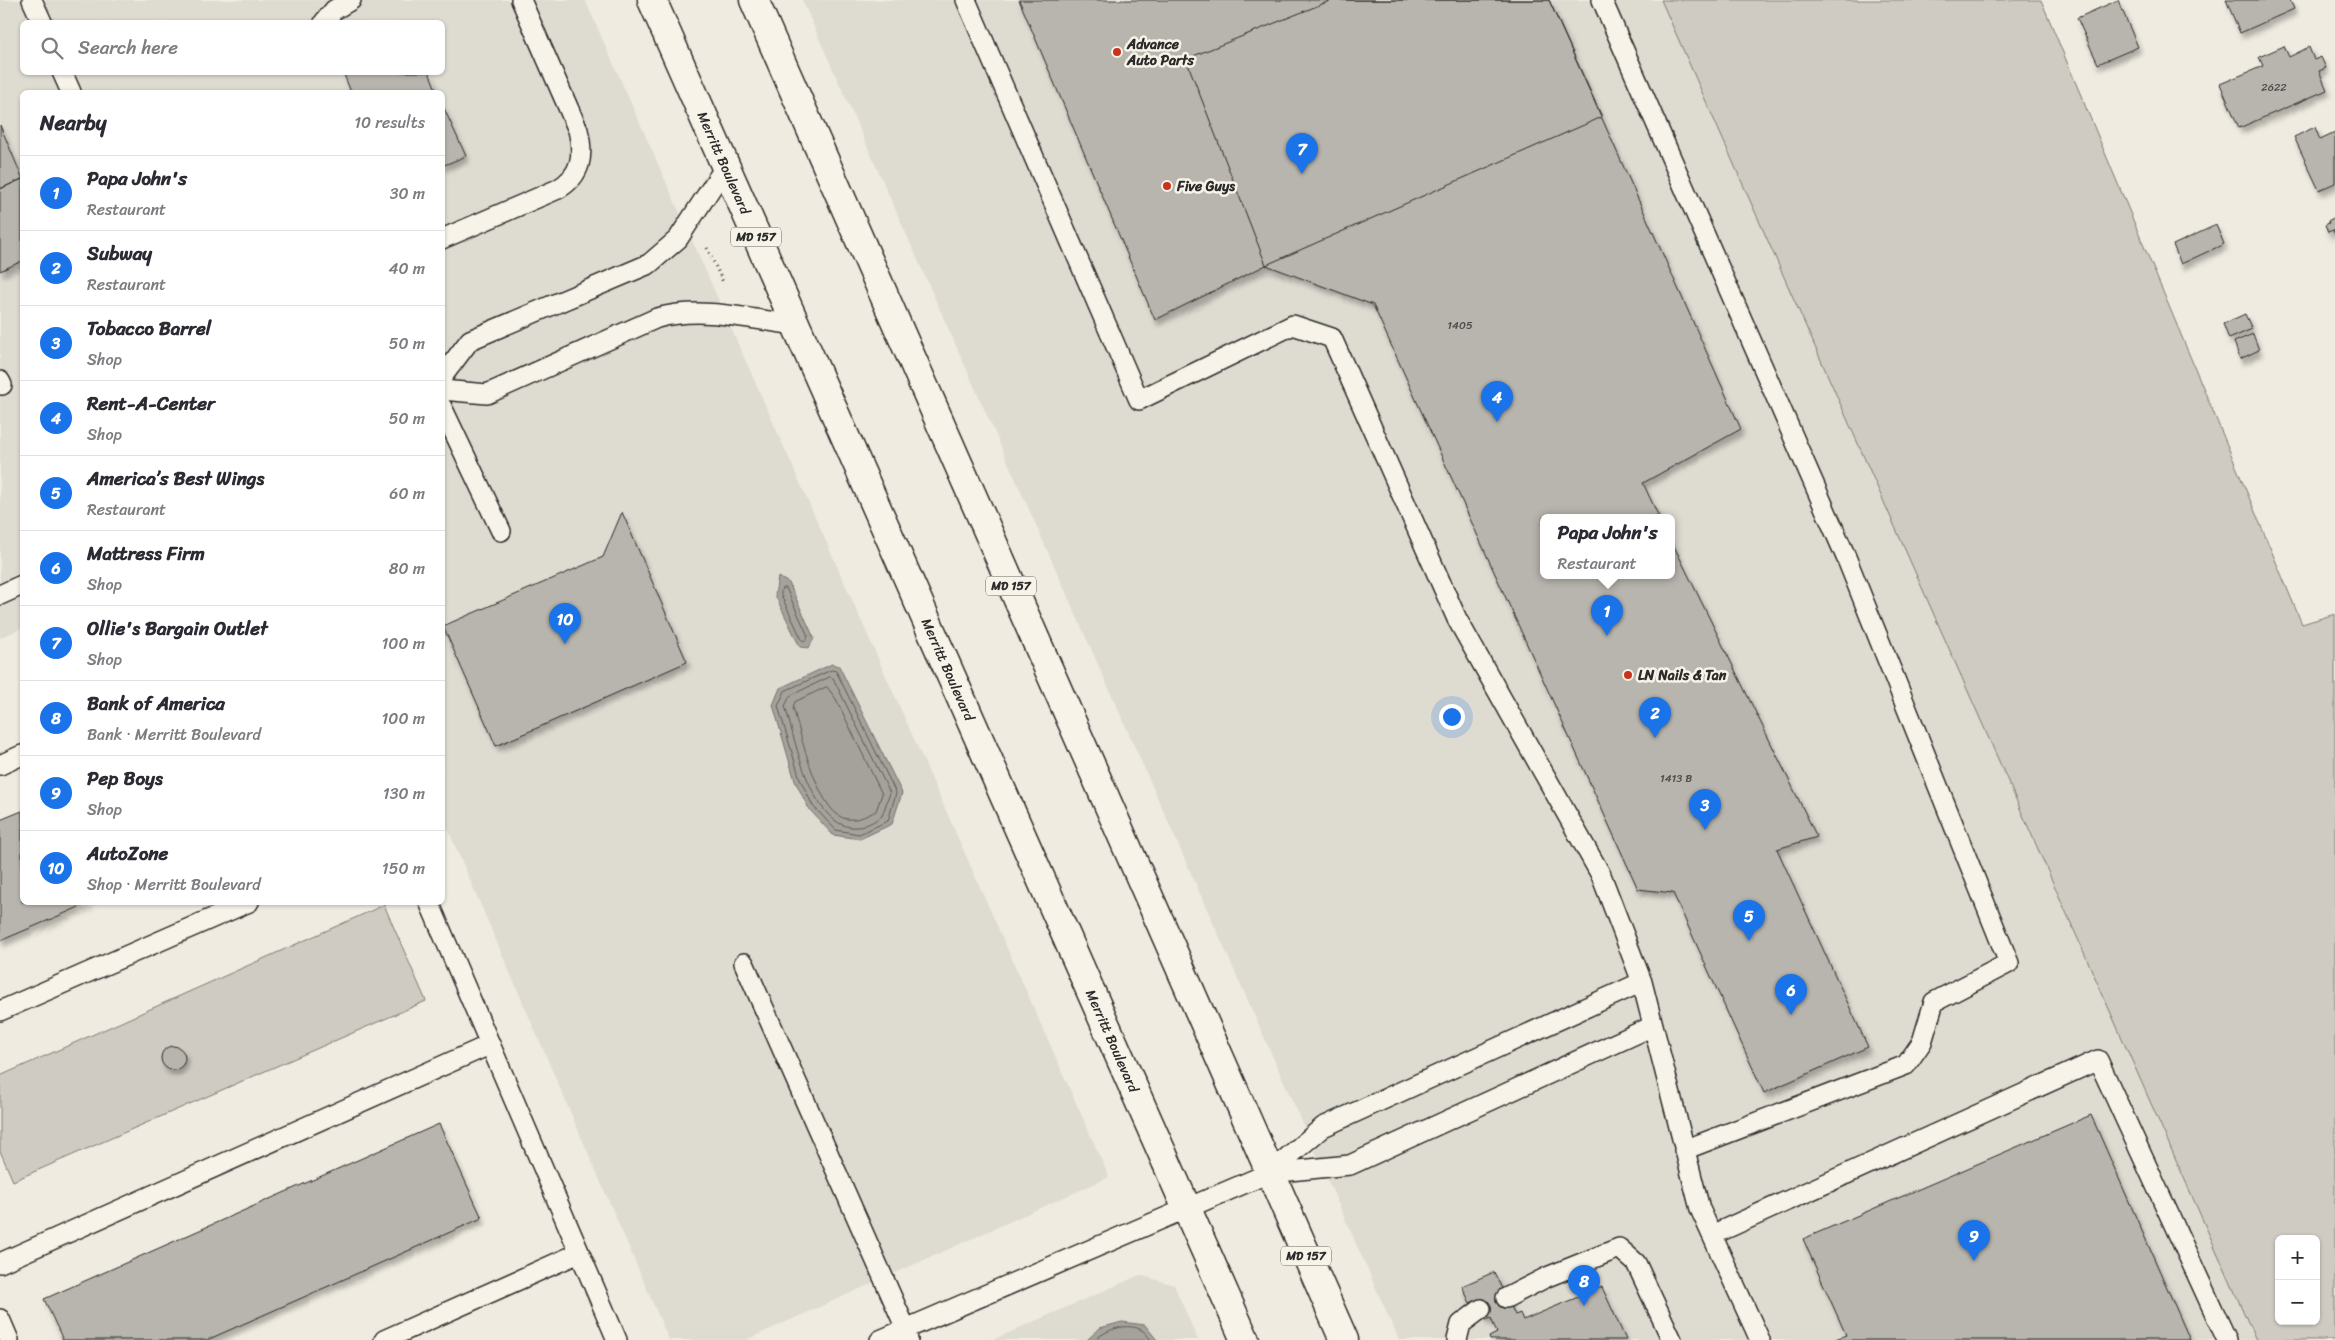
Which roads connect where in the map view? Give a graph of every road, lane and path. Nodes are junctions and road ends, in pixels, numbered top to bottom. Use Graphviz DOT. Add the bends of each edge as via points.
graph roads {
  1 [pos="32,0"];
  2 [pos="351,0"];
  3 [pos="521,0"];
  4 [pos="652,0"];
  5 [pos="754,0"];
  6 [pos="966,0"];
  7 [pos="1602,0"];
  8 [pos="41,20"];
  9 [pos="326,20"];
  10 [pos="63,75"];
  11 [pos="70,90"];
  12 [pos="725,167"];
  13 [pos="445,238"];
  14 [pos="704,240"];
  15 [pos="723,282"];
  16 [pos="795,325"];
  17 [pos="445,374"];
  18 [pos="445,390"];
  19 [pos="445,412"];
  20 [pos="501,531"];
  21 [pos="20,586"];
  22 [pos="0,595"];
  23 [pos="20,756"];
  24 [pos="0,765"];
  25 [pos="242,905"];
  26 [pos="430,905"];
  27 [pos="744,963"];
  28 [pos="1642,982"];
  29 [pos="0,1011"];
  30 [pos="1654,1026"];
  31 [pos="489,1045"];
  32 [pos="1684,1150"];
  33 [pos="1269,1173"];
  34 [pos="1185,1207"];
  35 [pos="1712,1235"];
  36 [pos="579,1253"];
  37 [pos="0,1263"];
  38 [pos="1506,1298"];
  39 [pos="1481,1309"];
  40 [pos="0,1319"];
  41 [pos="907,1334"];
  42 [pos="10,1340"];
  43 [pos="384,1340"];
  44 [pos="617,1340"];
  45 [pos="880,1340"];
  46 [pos="1245,1340"];
  47 [pos="1344,1340"];
  48 [pos="1457,1340"];
  49 [pos="1672,1340"];
  50 [pos="1760,1340"];
  51 [pos="2227,1340"];
  1 -- 8 [label="lane"];
  2 -- 9 [label="lane" via="334,10"];
  3 -- 13 [label="lane" via="578,130 581,162 577,174 568,184"];
  4 -- 12 [label="main road, Merritt Boulevard / MD 157"];
  5 -- 33 [label="main road, MD 157"];
  6 -- 28 [label="lane" via="1139,400 1293,325 1332,338 1457,618 1601,875"];
  7 -- 32 [label="lane" via="1846,557 2009,963 1934,1002 1922,1042 1906,1065"];
  10 -- 11 [label="lane"];
  12 -- 16 [label="main road, Merritt Boulevard / MD 157"];
  12 -- 17 [label="lane" via="678,238 649,264 470,340"];
  14 -- 15 [label="path"];
  16 -- 18 [label="lane" via="702,313 675,314 657,318 487,394"];
  16 -- 34 [label="main road, Merritt Boulevard / MD 157"];
  19 -- 20 [label="lane"];
  21 -- 22 [label="lane"];
  23 -- 24 [label="lane"];
  25 -- 29 [label="lane"];
  26 -- 31 [label="lane"];
  27 -- 41 [label="lane"];
  28 -- 30 [label="lane"];
  28 -- 33 [label="lane" via="1323,1127"];
  30 -- 32 [label="lane"];
  30 -- 33 [label="lane" via="1350,1165"];
  31 -- 36 [label="lane"];
  31 -- 37 [label="lane"];
  32 -- 35 [label="lane" via="1700,1209"];
  33 -- 34 [label="lane"];
  33 -- 47 [label="main road, MD 157"];
  34 -- 41 [label="lane"];
  34 -- 46 [label="main road, Merritt Boulevard / MD 157"];
  35 -- 50 [label="lane"];
  35 -- 51 [label="lane" via="2098,1060"];
  36 -- 43 [label="lane"];
  36 -- 44 [label="lane"];
  38 -- 49 [label="lane" via="1547,1277 1619,1248 1636,1263"];
  39 -- 48 [label="lane" via="1461,1324"];
  40 -- 42 [label="lane"];
  41 -- 45 [label="lane"];
}
